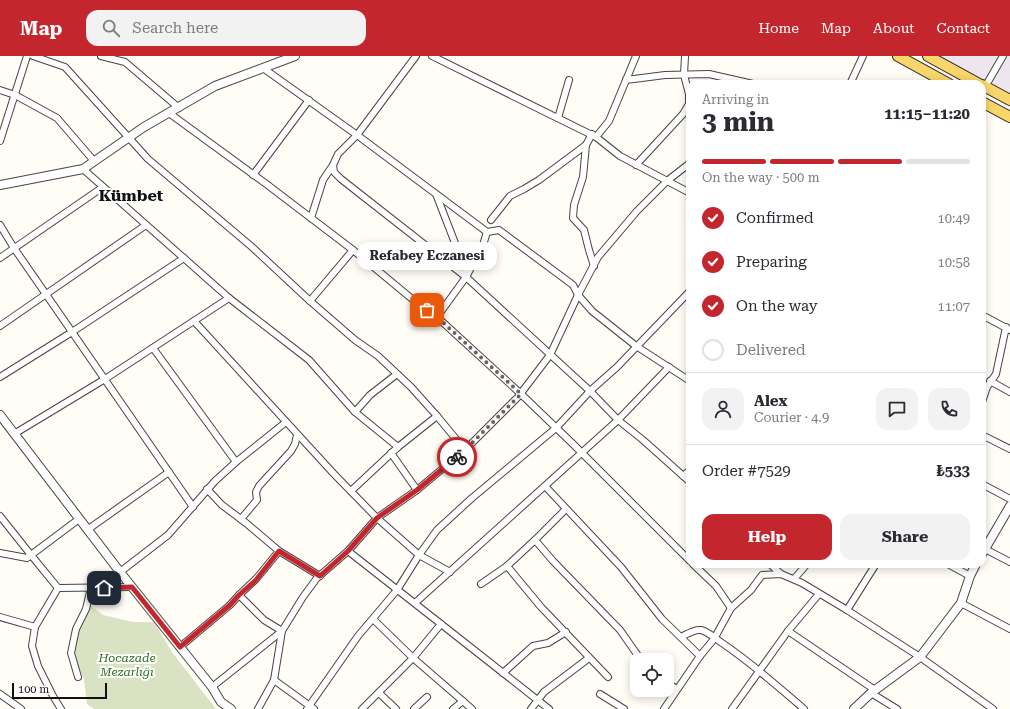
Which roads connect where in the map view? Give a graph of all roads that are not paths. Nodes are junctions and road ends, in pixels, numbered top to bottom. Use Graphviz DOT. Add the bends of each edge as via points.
graph roads {
  1 [pos="27,56"];
  2 [pos="34,56"];
  3 [pos="101,56"];
  4 [pos="295,56"];
  5 [pos="416,56"];
  6 [pos="432,56"];
  7 [pos="636,56"];
  8 [pos="685,56"];
  9 [pos="863,56"];
  10 [pos="898,56"];
  11 [pos="928,56"];
  12 [pos="1003,56"];
  13 [pos="263,68"];
  14 [pos="684,75"];
  15 [pos="569,80"];
  16 [pos="626,80"];
  17 [pos="735,80"];
  18 [pos="852,80"];
  19 [pos="943,80"];
  20 [pos="973,80"];
  21 [pos="986,80"];
  22 [pos="686,82"];
  23 [pos="986,87"];
  24 [pos="0,90"];
  25 [pos="15,95"];
  26 [pos="309,100"];
  27 [pos="1010,100"];
  28 [pos="986,104"];
  29 [pos="179,108"];
  30 [pos="686,109"];
  31 [pos="169,113"];
  32 [pos="1010,117"];
  33 [pos="558,118"];
  34 [pos="357,135"];
  35 [pos="594,136"];
  36 [pos="128,138"];
  37 [pos="0,141"];
  38 [pos="586,145"];
  39 [pos="94,161"];
  40 [pos="333,165"];
  41 [pos="636,165"];
  42 [pos="686,166"];
  43 [pos="83,169"];
  44 [pos="254,175"];
  45 [pos="666,181"];
  46 [pos="0,185"];
  47 [pos="103,187"];
  48 [pos="686,191"];
  49 [pos="436,194"];
  50 [pos="311,218"];
  51 [pos="490,220"];
  52 [pos="0,225"];
  53 [pos="146,225"];
  54 [pos="486,232"];
  55 [pos="14,248"];
  56 [pos="353,250"];
  57 [pos="0,258"];
  58 [pos="184,258"];
  59 [pos="594,266"];
  60 [pos="466,276"];
  61 [pos="46,294"];
  62 [pos="578,295"];
  63 [pos="686,295"];
  64 [pos="229,298"];
  65 [pos="310,301"];
  66 [pos="437,317"];
  67 [pos="986,317"];
  68 [pos="194,321"];
  69 [pos="0,326"];
  70 [pos="1008,328"];
  71 [pos="72,332"];
  72 [pos="636,346"];
  73 [pos="153,348"];
  74 [pos="550,355"];
  75 [pos="668,367"];
  76 [pos="397,374"];
  77 [pos="0,377"];
  78 [pos="686,378"];
  79 [pos="105,379"];
  80 [pos="990,381"];
  81 [pos="590,391"];
  82 [pos="986,392"];
  83 [pos="1010,392"];
  84 [pos="521,394"];
  85 [pos="355,412"];
  86 [pos="0,415"];
  87 [pos="437,416"];
  88 [pos="618,420"];
  89 [pos="286,422"];
  90 [pos="556,428"];
  91 [pos="14,434"];
  92 [pos="297,435"];
  93 [pos="986,437"];
  94 [pos="398,447"];
  95 [pos="1010,449"];
  96 [pos="465,450"];
  97 [pos="582,453"];
  98 [pos="391,454"];
  99 [pos="236,462"];
  100 [pos="169,472"];
  101 [pos="686,473"];
  102 [pos="683,476"];
  103 [pos="686,479"];
  104 [pos="545,486"];
  105 [pos="986,486"];
  106 [pos="207,489"];
  107 [pos="417,490"];
  108 [pos="351,491"];
  109 [pos="1010,499"];
  110 [pos="1010,506"];
  111 [pos="193,507"];
  112 [pos="566,509"];
  113 [pos="0,516"];
  114 [pos="377,518"];
  115 [pos="79,519"];
  116 [pos="241,520"];
  117 [pos="87,530"];
  118 [pos="535,540"];
  119 [pos="986,548"];
  120 [pos="279,551"];
  121 [pos="348,551"];
  122 [pos="0,553"];
  123 [pos="986,553"];
  124 [pos="30,555"];
  125 [pos="419,555"];
  126 [pos="686,557"];
  127 [pos="1010,562"];
  128 [pos="508,566"];
  129 [pos="697,568"];
  130 [pos="774,568"];
  131 [pos="804,568"];
  132 [pos="874,568"];
  133 [pos="955,568"];
  134 [pos="974,568"];
  135 [pos="120,572"];
  136 [pos="450,572"];
  137 [pos="781,574"];
  138 [pos="320,576"];
  139 [pos="970,576"];
  140 [pos="794,579"];
  141 [pos="481,584"];
  142 [pos="132,587"];
  143 [pos="58,588"];
  144 [pos="91,588"];
  145 [pos="397,590"];
  146 [pos="819,594"];
  147 [pos="239,595"];
  148 [pos="961,602"];
  149 [pos="415,603"];
  150 [pos="731,608"];
  151 [pos="848,610"];
  152 [pos="0,617"];
  153 [pos="373,619"];
  154 [pos="441,624"];
  155 [pos="35,627"];
  156 [pos="1010,628"];
  157 [pos="282,631"];
  158 [pos="788,631"];
  159 [pos="566,632"];
  160 [pos="681,637"];
  161 [pos="714,637"];
  162 [pos="180,647"];
  163 [pos="636,653"];
  164 [pos="700,656"];
  165 [pos="920,657"];
  166 [pos="413,658"];
  167 [pos="589,658"];
  168 [pos="760,671"];
  169 [pos="504,673"];
  170 [pos="78,677"];
  171 [pos="608,677"];
  172 [pos="274,680"];
  173 [pos="212,687"];
  174 [pos="674,687"];
  175 [pos="677,689"];
  176 [pos="379,692"];
  177 [pos="873,692"];
  178 [pos="0,694"];
  179 [pos="600,694"];
  180 [pos="427,696"];
  181 [pos="537,700"];
  182 [pos="463,701"];
  183 [pos="222,706"];
  184 [pos="310,708"];
  185 [pos="21,709"];
  186 [pos="61,709"];
  187 [pos="231,709"];
  188 [pos="258,709"];
  189 [pos="362,709"];
  190 [pos="396,709"];
  191 [pos="414,709"];
  192 [pos="453,709"];
  193 [pos="472,709"];
  194 [pos="531,709"];
  195 [pos="549,709"];
  196 [pos="624,709"];
  197 [pos="664,709"];
  198 [pos="732,709"];
  199 [pos="804,709"];
  200 [pos="854,709"];
  201 [pos="897,709"];
  202 [pos="993,709"];
  1 -- 25 [label="street"];
  2 -- 36 [label="street" via="65,66"];
  3 -- 29 [label="street" via="125,62"];
  4 -- 13 [label="street"];
  5 -- 34 [label="street"];
  6 -- 33 [label="street"];
  7 -- 16 [label="street"];
  8 -- 14 [label="street"];
  9 -- 18 [label="street"];
  10 -- 19 [label="main road"];
  11 -- 20 [label="main road"];
  12 -- 21 [label="street"];
  13 -- 26 [label="street"];
  13 -- 29 [label="street" via="215,86"];
  14 -- 16 [label="street"];
  14 -- 17 [label="street" via="709,74"];
  14 -- 22 [label="street"];
  15 -- 33 [label="street"];
  16 -- 35 [label="street" via="609,121"];
  23 -- 27 [label="main road"];
  24 -- 25 [label="street"];
  25 -- 37 [label="street"];
  25 -- 39 [label="street" via="57,118"];
  26 -- 34 [label="street"];
  26 -- 44 [label="street"];
  28 -- 32 [label="main road"];
  29 -- 31 [label="street"];
  30 -- 41 [label="street"];
  31 -- 36 [label="street"];
  31 -- 44 [label="street"];
  33 -- 35 [label="street"];
  34 -- 40 [label="street" via="338,154"];
  34 -- 49 [label="street"];
  35 -- 38 [label="street"];
  35 -- 41 [label="street"];
  36 -- 39 [label="street"];
  36 -- 65 [label="street" via="148,159 252,247"];
  38 -- 51 [label="street" via="539,180 510,196"];
  38 -- 59 [label="street" via="583,177 574,205 574,218 584,230"];
  39 -- 43 [label="street"];
  40 -- 50 [label="street" via="323,180"];
  40 -- 60 [label="street" via="334,172 341,179"];
  41 -- 45 [label="street"];
  42 -- 45 [label="street"];
  43 -- 46 [label="street"];
  43 -- 47 [label="street"];
  44 -- 50 [label="street"];
  45 -- 48 [label="street"];
  45 -- 59 [label="street" via="598,257"];
  47 -- 53 [label="street"];
  47 -- 55 [label="street"];
  49 -- 54 [label="street"];
  49 -- 60 [label="street"];
  50 -- 56 [label="street"];
  52 -- 55 [label="street"];
  53 -- 58 [label="street"];
  53 -- 61 [label="street"];
  54 -- 60 [label="street" via="483,245"];
  54 -- 62 [label="street" via="499,230 573,285"];
  55 -- 57 [label="street"];
  55 -- 61 [label="street"];
  56 -- 65 [label="street"];
  56 -- 66 [label="street"];
  58 -- 64 [label="street"];
  58 -- 71 [label="street"];
  59 -- 62 [label="street"];
  60 -- 66 [label="street"];
  60 -- 74 [label="street"];
  61 -- 69 [label="street"];
  61 -- 71 [label="street"];
  62 -- 72 [label="street" via="592,311"];
  62 -- 74 [label="street"];
  63 -- 72 [label="street"];
  64 -- 68 [label="street"];
  64 -- 85 [label="street" via="309,360"];
  65 -- 76 [label="street"];
  66 -- 84 [label="street"];
  67 -- 70 [label="street"];
  68 -- 73 [label="street"];
  68 -- 89 [label="street"];
  70 -- 80 [label="street" via="996,374"];
  71 -- 77 [label="street"];
  71 -- 79 [label="street"];
  72 -- 75 [label="street"];
  72 -- 81 [label="street"];
  73 -- 79 [label="street"];
  73 -- 99 [label="street"];
  74 -- 81 [label="street"];
  74 -- 84 [label="street"];
  75 -- 78 [label="street"];
  75 -- 88 [label="street"];
  76 -- 85 [label="street" via="370,395"];
  76 -- 87 [label="street"];
  79 -- 91 [label="street"];
  79 -- 100 [label="street"];
  80 -- 82 [label="street"];
  80 -- 83 [label="street"];
  81 -- 88 [label="street"];
  81 -- 90 [label="street"];
  84 -- 90 [label="street"];
  84 -- 96 [label="street"];
  85 -- 94 [label="street"];
  86 -- 91 [label="street"];
  87 -- 94 [label="street"];
  87 -- 96 [label="street"];
  88 -- 97 [label="street"];
  88 -- 102 [label="street"];
  89 -- 92 [label="street"];
  89 -- 99 [label="street"];
  90 -- 97 [label="street"];
  90 -- 125 [label="street" via="466,503 438,530"];
  91 -- 115 [label="street"];
  92 -- 108 [label="street"];
  92 -- 116 [label="street" via="291,450 259,486 256,492 257,500"];
  93 -- 95 [label="street"];
  94 -- 98 [label="street"];
  96 -- 107 [label="street"];
  97 -- 104 [label="street"];
  97 -- 126 [label="street"];
  98 -- 107 [label="street"];
  98 -- 108 [label="street"];
  99 -- 106 [label="street"];
  100 -- 111 [label="street"];
  100 -- 117 [label="street"];
  101 -- 102 [label="street"];
  102 -- 103 [label="street"];
  104 -- 112 [label="street"];
  104 -- 136 [label="street"];
  105 -- 109 [label="street"];
  106 -- 111 [label="street"];
  106 -- 116 [label="street"];
  107 -- 114 [label="street"];
  108 -- 114 [label="street"];
  110 -- 119 [label="street"];
  111 -- 135 [label="street" via="168,534"];
  112 -- 118 [label="street"];
  112 -- 160 [label="street" via="621,568 662,619"];
  113 -- 124 [label="street"];
  114 -- 121 [label="street"];
  114 -- 125 [label="street"];
  115 -- 117 [label="street"];
  115 -- 124 [label="street"];
  116 -- 120 [label="street"];
  117 -- 135 [label="street"];
  118 -- 128 [label="street"];
  118 -- 163 [label="street" via="620,630"];
  120 -- 138 [label="street"];
  120 -- 147 [label="street" via="256,580"];
  121 -- 138 [label="street"];
  121 -- 145 [label="street"];
  122 -- 124 [label="street" via="27,558"];
  123 -- 127 [label="street"];
  124 -- 143 [label="street"];
  125 -- 136 [label="street"];
  125 -- 145 [label="street"];
  128 -- 141 [label="street"];
  128 -- 159 [label="street" via="541,607"];
  129 -- 150 [label="street" via="716,586"];
  130 -- 137 [label="street"];
  131 -- 140 [label="street"];
  132 -- 151 [label="street"];
  133 -- 139 [label="street"];
  134 -- 139 [label="street"];
  135 -- 142 [label="street"];
  136 -- 149 [label="street"];
  137 -- 140 [label="street"];
  137 -- 150 [label="street" via="762,575 751,590"];
  138 -- 157 [label="street" via="303,597"];
  139 -- 148 [label="street"];
  140 -- 146 [label="street"];
  142 -- 144 [label="street"];
  142 -- 162 [label="street"];
  143 -- 144 [label="street"];
  143 -- 155 [label="street"];
  144 -- 170 [label="street" via="70,653"];
  145 -- 149 [label="street"];
  145 -- 153 [label="street"];
  146 -- 151 [label="street"];
  146 -- 158 [label="street"];
  147 -- 157 [label="street" via="264,620"];
  147 -- 162 [label="street"];
  148 -- 156 [label="street"];
  148 -- 165 [label="street"];
  149 -- 154 [label="street"];
  150 -- 161 [label="street"];
  151 -- 165 [label="street"];
  152 -- 155 [label="street"];
  153 -- 166 [label="street"];
  153 -- 184 [label="street" via="358,636"];
  154 -- 166 [label="street"];
  154 -- 169 [label="street"];
  155 -- 186 [label="street" via="32,646 38,666"];
  157 -- 172 [label="street"];
  157 -- 173 [label="street"];
  158 -- 168 [label="street"];
  158 -- 177 [label="street"];
  159 -- 167 [label="street"];
  159 -- 169 [label="street" via="548,643 533,646"];
  160 -- 161 [label="street" via="698,630 703,630"];
  160 -- 164 [label="street"];
  161 -- 164 [label="street"];
  161 -- 168 [label="street"];
  162 -- 173 [label="street"];
  164 -- 175 [label="street"];
  165 -- 177 [label="street"];
  165 -- 202 [label="street"];
  166 -- 176 [label="street"];
  166 -- 182 [label="street"];
  167 -- 171 [label="street"];
  167 -- 181 [label="street"];
  168 -- 198 [label="street"];
  168 -- 199 [label="street"];
  169 -- 181 [label="street"];
  172 -- 184 [label="street"];
  172 -- 188 [label="street"];
  173 -- 183 [label="street"];
  174 -- 175 [label="street"];
  175 -- 197 [label="street"];
  176 -- 189 [label="street"];
  176 -- 190 [label="street"];
  177 -- 200 [label="street"];
  177 -- 201 [label="street"];
  178 -- 185 [label="street"];
  179 -- 196 [label="street"];
  180 -- 191 [label="street"];
  181 -- 194 [label="street"];
  181 -- 195 [label="street"];
  182 -- 192 [label="street"];
  182 -- 193 [label="street"];
  183 -- 187 [label="street"];
}
